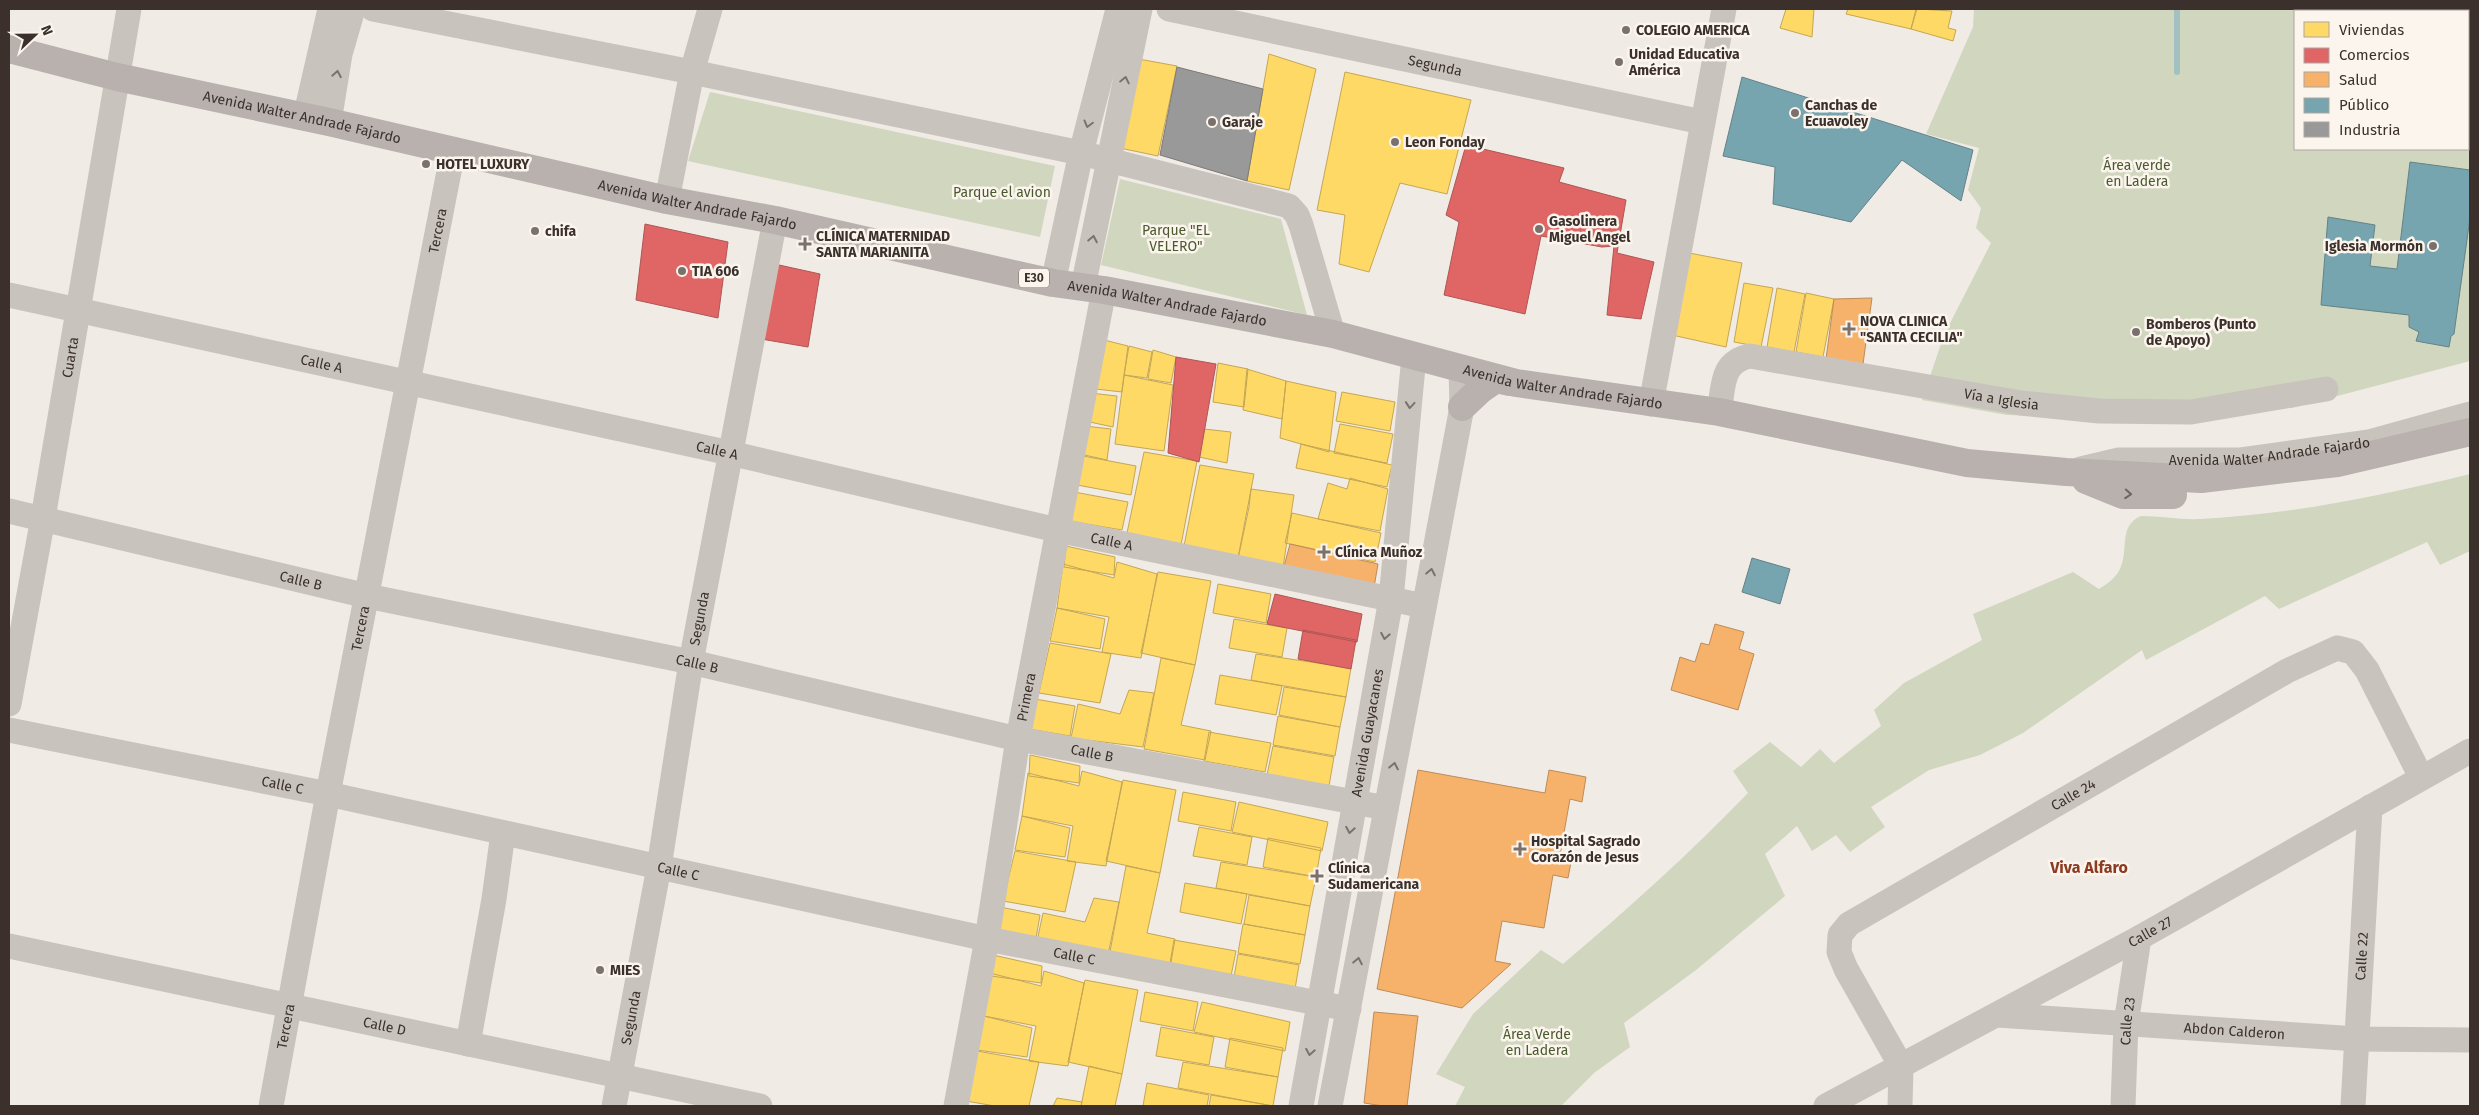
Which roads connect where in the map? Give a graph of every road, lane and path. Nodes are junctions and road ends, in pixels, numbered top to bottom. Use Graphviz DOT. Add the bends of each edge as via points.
graph roads {
  1 [pos="129,9"];
  2 [pos="330,9"];
  3 [pos="353,9"];
  4 [pos="373,9"];
  5 [pos="710,9"];
  6 [pos="1118,9"];
  7 [pos="1140,9"];
  8 [pos="1169,9"];
  9 [pos="1724,9"];
  10 [pos="9,49"];
  11 [pos="692,72"];
  12 [pos="117,77"];
  13 [pos="317,120"];
  14 [pos="1702,122"];
  15 [pos="453,151"];
  16 [pos="1081,153"];
  17 [pos="1108,160"];
  18 [pos="667,200"];
  19 [pos="775,220"];
  20 [pos="1052,282"];
  21 [pos="1094,288"];
  22 [pos="9,295"];
  23 [pos="79,309"];
  24 [pos="1332,334"];
  25 [pos="1414,356"];
  26 [pos="1461,369"];
  27 [pos="1516,383"];
  28 [pos="409,384"];
  29 [pos="2326,390"];
  30 [pos="1651,404"];
  31 [pos="1462,407"];
  32 [pos="1719,412"];
  33 [pos="2470,414"];
  34 [pos="2470,432"];
  35 [pos="2470,450"];
  36 [pos="730,453"];
  37 [pos="2066,472"];
  38 [pos="9,511"];
  39 [pos="43,518"];
  40 [pos="1057,530"];
  41 [pos="367,596"];
  42 [pos="1391,600"];
  43 [pos="1424,606"];
  44 [pos="691,662"];
  45 [pos="9,704"];
  46 [pos="9,730"];
  47 [pos="1018,739"];
  48 [pos="2470,750"];
  49 [pos="2421,777"];
  50 [pos="328,794"];
  51 [pos="1355,801"];
  52 [pos="2370,807"];
  53 [pos="1386,808"];
  54 [pos="503,833"];
  55 [pos="659,867"];
  56 [pos="2139,938"];
  57 [pos="987,940"];
  58 [pos="9,946"];
  59 [pos="1319,1004"];
  60 [pos="290,1006"];
  61 [pos="1349,1008"];
  62 [pos="1997,1016"];
  63 [pos="2126,1024"];
  64 [pos="2356,1038"];
  65 [pos="2470,1040"];
  66 [pos="468,1044"];
  67 [pos="1901,1066"];
  68 [pos="620,1076"];
  69 [pos="270,1106"];
  70 [pos="614,1106"];
  71 [pos="760,1106"];
  72 [pos="956,1106"];
  73 [pos="1301,1106"];
  74 [pos="1330,1106"];
  75 [pos="1826,1106"];
  76 [pos="1900,1106"];
  77 [pos="2123,1106"];
  78 [pos="2353,1106"];
  1 -- 12 [label="street, Cuarta"];
  2 -- 13 [label="street"];
  13 -- 3 [label="street, one-way"];
  4 -- 11 [label="street"];
  5 -- 11 [label="street"];
  6 -- 16 [label="street, one-way"];
  17 -- 7 [label="street, Primera, one-way"];
  8 -- 14 [label="street, Segunda"];
  9 -- 14 [label="street"];
  10 -- 12 [label="main road, Avenida Walter Andrade Fajardo / E30"];
  11 -- 16 [label="street"];
  11 -- 18 [label="street"];
  12 -- 13 [label="main road, Avenida Walter Andrade Fajardo / E30"];
  12 -- 23 [label="street, Cuarta"];
  13 -- 15 [label="main road, Avenida Walter Andrade Fajardo / E30"];
  14 -- 30 [label="street"];
  15 -- 18 [label="main road, Avenida Walter Andrade Fajardo / E30"];
  15 -- 28 [label="street, Tercera"];
  16 -- 17 [label="street"];
  16 -- 20 [label="street"];
  21 -- 17 [label="street, Primera, one-way"];
  17 -- 24 [label="street" via="1289,206 1301,225"];
  18 -- 19 [label="main road, Avenida Walter Andrade Fajardo / E30"];
  19 -- 20 [label="main road, Avenida Walter Andrade Fajardo / E30"];
  19 -- 36 [label="street, Segunda"];
  20 -- 21 [label="main road, Avenida Walter Andrade Fajardo / E30"];
  21 -- 24 [label="main road, Avenida Walter Andrade Fajardo / E30"];
  21 -- 40 [label="street, Primera"];
  22 -- 23 [label="street, Calle A"];
  23 -- 28 [label="street, Calle A"];
  23 -- 39 [label="street, Cuarta"];
  24 -- 25 [label="main road, Avenida Walter Andrade Fajardo / E30"];
  25 -- 26 [label="main road, Avenida Walter Andrade Fajardo / E30"];
  25 -- 42 [label="street, Avenida Guayacanes, one-way"];
  26 -- 27 [label="main road, Avenida Walter Andrade Fajardo / E30"];
  26 -- 31 [label="street"];
  27 -- 30 [label="main road, Avenida Walter Andrade Fajardo / E30"];
  27 -- 31 [label="main road" via="1496,379"];
  28 -- 36 [label="street, Calle A"];
  28 -- 41 [label="street, Tercera"];
  29 -- 32 [label="street, Vía a Iglesia" via="2191,412 2099,411 2021,403 1750,356 1733,362 1728,368"];
  30 -- 32 [label="main road, Avenida Walter Andrade Fajardo / E30"];
  43 -- 31 [label="street, one-way"];
  32 -- 37 [label="main road, Avenida Walter Andrade Fajardo / E30" via="1967,463"];
  33 -- 37 [label="street, Avenida Walter Andrade Fajardo / E30" via="2369,442 2241,460 2119,460"];
  34 -- 37 [label="main road, Avenida Walter Andrade Fajardo" via="2337,463 2201,479"];
  37 -- 35 [label="main road, Avenida Walter Andrade Fajardo / E30, one-way" via="2123,495 2252,492 2410,466"];
  36 -- 40 [label="street, Calle A"];
  36 -- 44 [label="street, Segunda"];
  38 -- 39 [label="street, Calle B"];
  39 -- 41 [label="street, Calle B"];
  39 -- 45 [label="street, Cuarta"];
  40 -- 42 [label="street, Calle A"];
  40 -- 47 [label="street, Primera"];
  41 -- 44 [label="street, Calle B"];
  41 -- 50 [label="street, Tercera"];
  42 -- 43 [label="street, Calle A"];
  42 -- 51 [label="street, Avenida Guayacanes, one-way"];
  53 -- 43 [label="street, one-way"];
  44 -- 47 [label="street, Calle B"];
  44 -- 55 [label="street, Segunda"];
  46 -- 50 [label="street, Calle C"];
  47 -- 51 [label="street, Calle B"];
  47 -- 57 [label="street, Primera"];
  48 -- 49 [label="street, Calle 27"];
  49 -- 52 [label="street, Calle 27"];
  49 -- 67 [label="street, Calle 24" via="2367,670 2353,652 2337,648 2287,671 1849,924 1840,934 1839,952"];
  50 -- 54 [label="street, Calle C"];
  50 -- 60 [label="street, Tercera"];
  51 -- 53 [label="street, Calle B"];
  51 -- 59 [label="street, Avenida Guayacanes, one-way"];
  52 -- 56 [label="street, Calle 27"];
  52 -- 64 [label="street, Calle 22"];
  61 -- 53 [label="street, one-way"];
  54 -- 55 [label="street, Calle C"];
  54 -- 66 [label="street"];
  55 -- 57 [label="street, Calle C"];
  55 -- 68 [label="street, Segunda"];
  56 -- 62 [label="street, Calle 27"];
  56 -- 63 [label="street, Calle 23"];
  57 -- 59 [label="street, Calle C"];
  57 -- 72 [label="street, Primera"];
  58 -- 60 [label="street, Calle D"];
  59 -- 61 [label="street, Calle C"];
  59 -- 73 [label="street, Avenida Guayacanes, one-way"];
  60 -- 66 [label="street, Calle D"];
  60 -- 69 [label="street, Tercera"];
  61 -- 74 [label="street"];
  62 -- 63 [label="street, Abdon Calderon"];
  62 -- 67 [label="street, Calle 27"];
  63 -- 64 [label="street, Abdon Calderon"];
  63 -- 77 [label="street, Calle 23"];
  64 -- 65 [label="street, Abdon Calderon"];
  64 -- 78 [label="street, Calle 22"];
  66 -- 68 [label="street, Calle D"];
  67 -- 75 [label="street, Calle 27"];
  67 -- 76 [label="street"];
  68 -- 70 [label="street, Segunda"];
  68 -- 71 [label="street, Calle D"];
}
